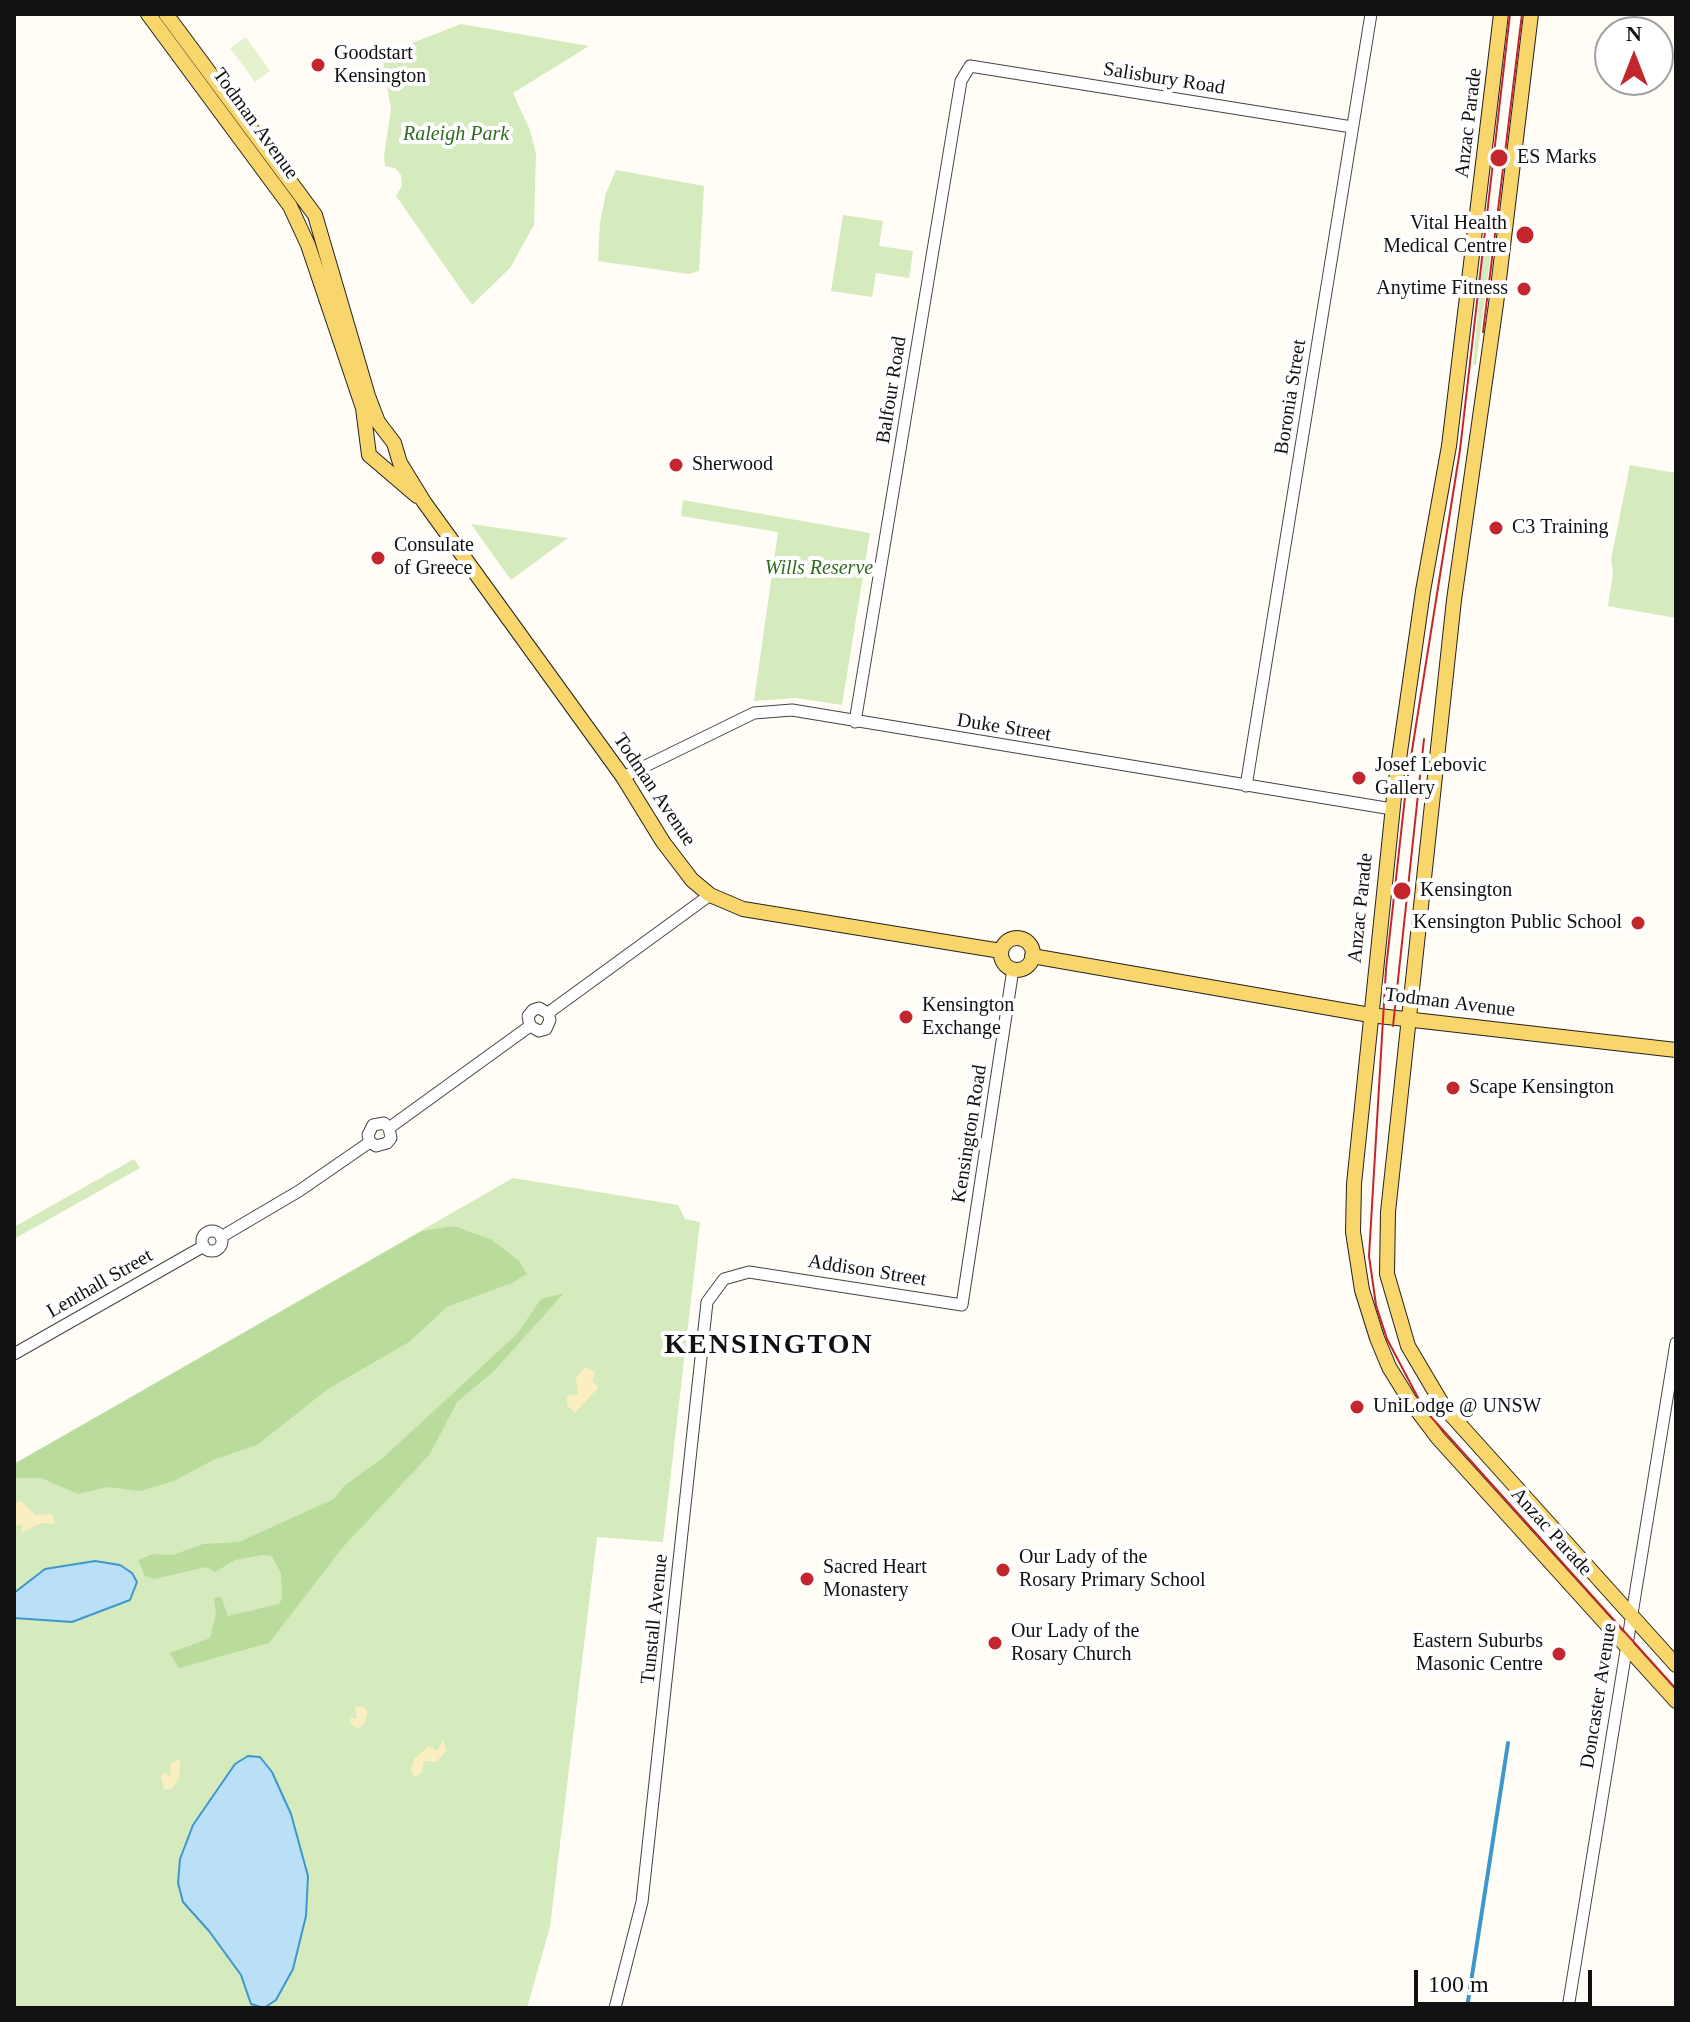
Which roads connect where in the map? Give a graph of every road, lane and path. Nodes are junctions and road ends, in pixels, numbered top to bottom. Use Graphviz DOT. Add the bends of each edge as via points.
graph roads {
  1 [pos="148,14"];
  2 [pos="166,14"];
  3 [pos="1371,14"];
  4 [pos="1501,14"];
  5 [pos="1531,14"];
  6 [pos="970,66"];
  7 [pos="1352,127"];
  8 [pos="269,174"];
  9 [pos="309,206"];
  10 [pos="313,258"];
  11 [pos="394,444"];
  12 [pos="368,450"];
  13 [pos="380,464"];
  14 [pos="424,502"];
  15 [pos="855,722"];
  16 [pos="623,777"];
  17 [pos="1246,786"];
  18 [pos="1392,809"];
  19 [pos="710,895"];
  20 [pos="1001,951"];
  21 [pos="1032,956"];
  22 [pos="1013,969"];
  23 [pos="1370,1015"];
  24 [pos="1409,1019"];
  25 [pos="1676,1050"];
  26 [pos="766,1272"];
  27 [pos="962,1305"];
  28 [pos="1676,1343"];
  29 [pos="14,1354"];
  30 [pos="1630,1617"];
  31 [pos="1626,1647"];
  32 [pos="1676,1665"];
  33 [pos="1676,1701"];
  34 [pos="615,2008"];
  35 [pos="1568,2008"];
  1 -- 8 [label="main road, Todman Avenue"];
  2 -- 9 [label="main road, Todman Avenue"];
  3 -- 7 [label="street, Boronia Street"];
  4 -- 18 [label="main road, Anzac Parade" via="1451,432"];
  5 -- 24 [label="main road, Anzac Parade" via="1454,600"];
  6 -- 7 [label="street, Salisbury Road"];
  6 -- 15 [label="street, Balfour Road" via="961,81"];
  7 -- 17 [label="street, Boronia Street"];
  8 -- 9 [label="main road" via="294,200"];
  8 -- 10 [label="main road, Todman Avenue"];
  9 -- 10 [label="main road" via="305,218"];
  9 -- 11 [label="main road, Todman Avenue" via="323,236 368,396"];
  10 -- 12 [label="main road, Todman Avenue" via="363,408"];
  11 -- 12 [label="main road" via="376,438"];
  11 -- 13 [label="main road" via="390,462"];
  11 -- 14 [label="main road, Todman Avenue"];
  12 -- 13 [label="main road"];
  13 -- 14 [label="main road, Todman Avenue"];
  14 -- 16 [label="main road, Todman Avenue"];
  15 -- 16 [label="street, Duke Street" via="792,710 754,713"];
  15 -- 17 [label="street, Duke Street"];
  16 -- 19 [label="main road, Todman Avenue" via="663,842"];
  17 -- 18 [label="street, Duke Street"];
  18 -- 23 [label="main road, Anzac Parade"];
  19 -- 20 [label="main road, Todman Avenue" via="757,912"];
  19 -- 29 [label="street, Lenthall Street" via="548,1013 533,1010 527,1019 530,1026 389,1128 373,1125 370,1142 299,1191 221,1237 207,1232 204,1246"];
  20 -- 21 [label="main road" via="1006,942 1019,938 1028,942"];
  20 -- 22 [label="main road"];
  21 -- 22 [label="main road" via="1028,965"];
  21 -- 23 [label="main road, Todman Avenue"];
  22 -- 27 [label="street, Kensington Road"];
  23 -- 24 [label="main road, Todman Avenue"];
  23 -- 31 [label="main road, Anzac Parade" via="1353,1232 1362,1290 1389,1367 1438,1438"];
  24 -- 25 [label="main road, Todman Avenue"];
  24 -- 30 [label="main road, Anzac Parade" via="1386,1243 1390,1290 1402,1330 1427,1384 1461,1429"];
  26 -- 27 [label="street, Addison Street"];
  26 -- 34 [label="street, Tunstall Avenue" via="724,1279 714,1288 703,1317 642,1902"];
  28 -- 30 [label="street, Doncaster Avenue"];
  30 -- 31 [label="street, Doncaster Avenue"];
  30 -- 32 [label="main road, Anzac Parade"];
  31 -- 33 [label="main road, Anzac Parade"];
  31 -- 35 [label="street, Doncaster Avenue"];
}
